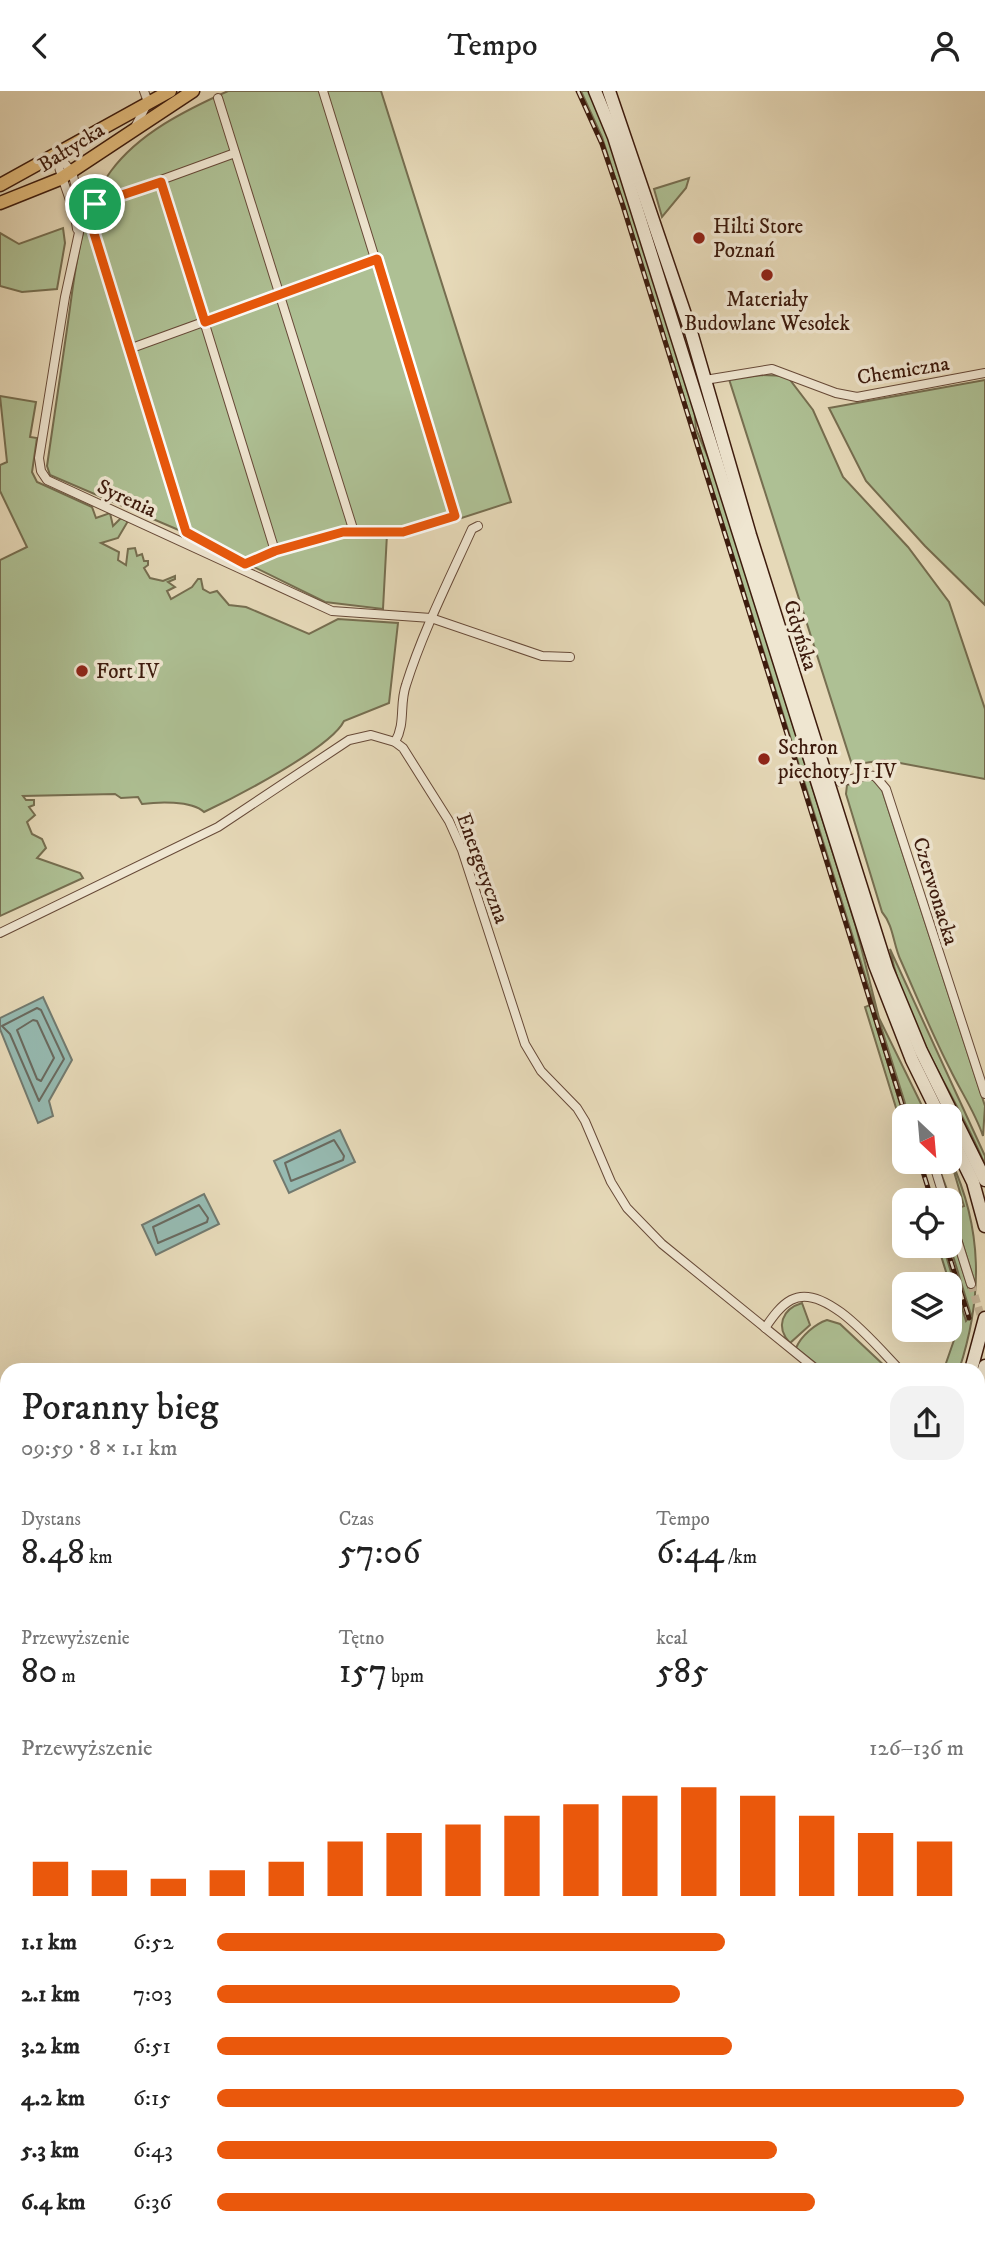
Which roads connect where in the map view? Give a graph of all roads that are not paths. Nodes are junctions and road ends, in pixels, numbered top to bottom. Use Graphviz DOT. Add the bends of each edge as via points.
graph roads {
  1 [pos="170,91"];
  2 [pos="193,91"];
  3 [pos="323,91"];
  4 [pos="595,91"];
  5 [pos="609,91"];
  6 [pos="146,97"];
  7 [pos="218,98"];
  8 [pos="134,129"];
  9 [pos="56,153"];
  10 [pos="235,153"];
  11 [pos="72,172"];
  12 [pos="61,179"];
  13 [pos="161,182"];
  14 [pos="0,185"];
  15 [pos="77,201"];
  16 [pos="0,203"];
  17 [pos="95,204"];
  18 [pos="377,259"];
  19 [pos="280,295"];
  20 [pos="205,322"];
  21 [pos="130,349"];
  22 [pos="684,361"];
  23 [pos="985,373"];
  24 [pos="705,380"];
  25 [pos="697,397"];
  26 [pos="478,526"];
  27 [pos="354,532"];
  28 [pos="275,551"];
  29 [pos="244,568"];
  30 [pos="431,618"];
  31 [pos="570,657"];
  32 [pos="394,742"];
  33 [pos="821,762"];
  34 [pos="840,782"];
  35 [pos="838,818"];
  36 [pos="0,933"];
  37 [pos="985,1094"];
  38 [pos="933,1104"];
  39 [pos="962,1160"];
  40 [pos="985,1180"];
  41 [pos="985,1226"];
  42 [pos="962,1255"];
  43 [pos="971,1284"];
  44 [pos="985,1318"];
  45 [pos="765,1328"];
  46 [pos="808,1363"];
  47 [pos="893,1363"];
  48 [pos="973,1363"];
  1 -- 6 [label="main road, Bałtycka"];
  2 -- 8 [label="main road, Bałtycka"];
  3 -- 18 [label="street"];
  4 -- 22 [label="main road, Gdyńska" via="614,137"];
  5 -- 24 [label="main road, Gdyńska"];
  6 -- 8 [label="street"];
  6 -- 9 [label="main road, Bałtycka"];
  7 -- 10 [label="street"];
  8 -- 11 [label="main road, Bałtycka"];
  9 -- 11 [label="street, Syrenia"];
  9 -- 12 [label="street"];
  9 -- 14 [label="main road, Bałtycka"];
  10 -- 13 [label="street"];
  10 -- 19 [label="street"];
  11 -- 12 [label="main road, Bałtycka"];
  11 -- 15 [label="street, Syrenia"];
  12 -- 15 [label="street"];
  12 -- 16 [label="main road, Bałtycka"];
  13 -- 17 [label="street"];
  13 -- 20 [label="street"];
  15 -- 17 [label="street"];
  15 -- 29 [label="street, Syrenia" via="82,221 39,458 41,471 59,488"];
  17 -- 21 [label="street" via="93,230"];
  18 -- 19 [label="street"];
  18 -- 27 [label="street" via="456,514 403,532"];
  19 -- 20 [label="street"];
  19 -- 27 [label="street"];
  20 -- 21 [label="street"];
  20 -- 28 [label="street"];
  21 -- 29 [label="street" via="186,532"];
  22 -- 24 [label="street"];
  22 -- 25 [label="main road, Gdyńska"];
  23 -- 24 [label="street, Chemiczna" via="857,397 772,369"];
  24 -- 25 [label="street"];
  24 -- 33 [label="main road, Gdyńska"];
  25 -- 38 [label="main road, Gdyńska" via="874,965"];
  26 -- 30 [label="street" via="472,529"];
  27 -- 28 [label="street"];
  28 -- 29 [label="street"];
  29 -- 30 [label="street, Syrenia" via="332,611"];
  30 -- 31 [label="street, Syrenia" via="542,656"];
  30 -- 32 [label="street" via="405,685 403,725"];
  32 -- 36 [label="street" via="371,735 349,740 218,827"];
  32 -- 45 [label="street, Energetyczna" via="409,755 457,837 529,1054 581,1114 618,1194 649,1233"];
  33 -- 34 [label="street"];
  33 -- 35 [label="main road, Gdyńska"];
  34 -- 35 [label="street"];
  34 -- 37 [label="street, Czerwonacka" via="875,776 886,789"];
  35 -- 40 [label="main road, Gdyńska" via="908,1021"];
  39 -- 41 [label="main road"];
  42 -- 43 [label="street"];
  44 -- 48 [label="main road"];
  45 -- 46 [label="street, Energetyczna"];
  45 -- 47 [label="street" via="791,1299 820,1298"];
}
